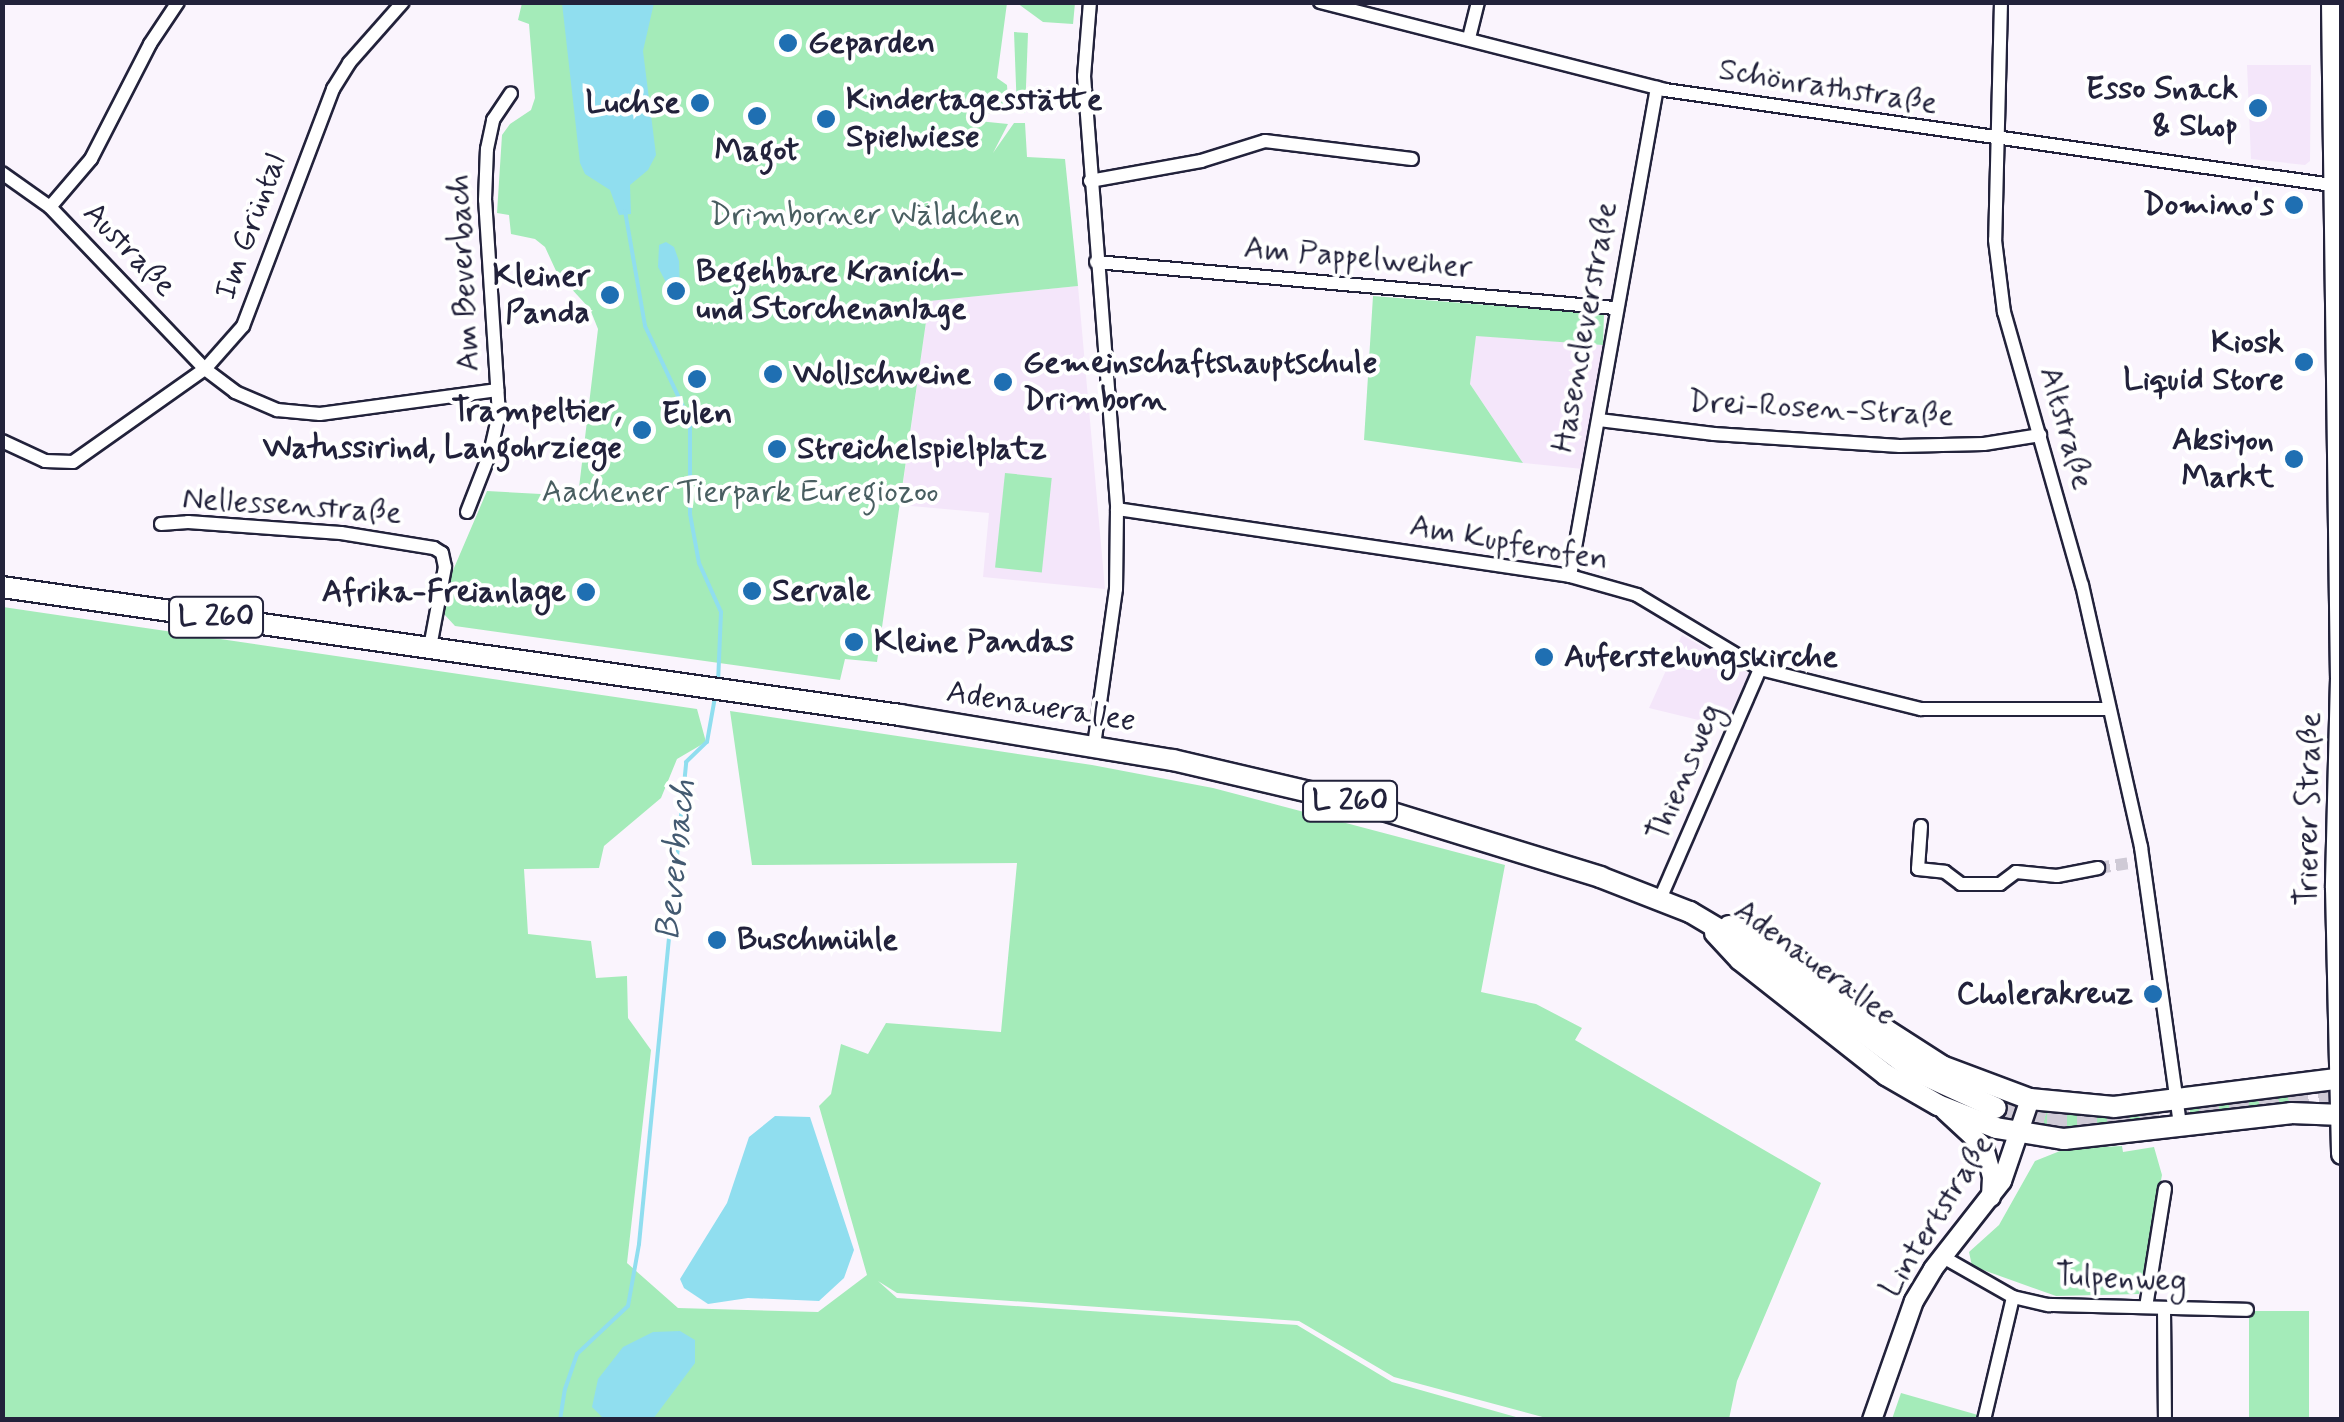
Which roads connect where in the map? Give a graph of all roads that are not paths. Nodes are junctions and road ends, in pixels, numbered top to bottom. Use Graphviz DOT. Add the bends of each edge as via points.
graph roads {
  1 [pos="178,2"];
  2 [pos="403,2"];
  3 [pos="1090,2"];
  4 [pos="1320,2"];
  5 [pos="1478,2"];
  6 [pos="2000,2"];
  7 [pos="2332,2"];
  8 [pos="1469,38"];
  9 [pos="1657,88"];
  10 [pos="511,93"];
  11 [pos="1996,140"];
  12 [pos="1412,159"];
  13 [pos="2,173"];
  14 [pos="1090,181"];
  15 [pos="2338,186"];
  16 [pos="50,207"];
  17 [pos="1096,262"];
  18 [pos="1615,308"];
  19 [pos="205,369"];
  20 [pos="498,390"];
  21 [pos="1599,420"];
  22 [pos="2040,435"];
  23 [pos="2,441"];
  24 [pos="2340,465"];
  25 [pos="1117,510"];
  26 [pos="467,512"];
  27 [pos="161,524"];
  28 [pos="1570,576"];
  29 [pos="2,587"];
  30 [pos="430,646"];
  31 [pos="1760,669"];
  32 [pos="2109,709"];
  33 [pos="1094,746"];
  34 [pos="1921,826"];
  35 [pos="2098,868"];
  36 [pos="1660,899"];
  37 [pos="1703,919"];
  38 [pos="2341,1078"];
  39 [pos="2030,1099"];
  40 [pos="2176,1100"];
  41 [pos="1938,1105"];
  42 [pos="1996,1108"];
  43 [pos="2341,1115"];
  44 [pos="2180,1126"];
  45 [pos="2021,1134"];
  46 [pos="2342,1154"];
  47 [pos="2165,1188"];
  48 [pos="1992,1197"];
  49 [pos="1944,1257"];
  50 [pos="2013,1297"];
  51 [pos="2146,1307"];
  52 [pos="2164,1309"];
  53 [pos="2247,1310"];
  54 [pos="1872,1420"];
  55 [pos="1984,1420"];
  56 [pos="2165,1420"];
  1 -- 16 [label="street" via="91,160"];
  2 -- 19 [label="street, Im Grüntal" via="333,89 243,326"];
  3 -- 14 [label="street" via="1084,58"];
  4 -- 8 [label="street, Schönrathstraße"];
  5 -- 8 [label="street"];
  6 -- 11 [label="street, Altstraße"];
  7 -- 15 [label="main road, Trierer Straße"];
  8 -- 9 [label="street, Schönrathstraße"];
  9 -- 11 [label="street, Schönrathstraße"];
  9 -- 18 [label="street, Hasencleverstraße"];
  10 -- 20 [label="street, Am Beverbach" via="493,120 486,149"];
  11 -- 15 [label="street, Schönrathstraße"];
  11 -- 22 [label="street, Altstraße" via="1995,240 2004,312"];
  12 -- 14 [label="street" via="1266,141 1201,161"];
  13 -- 16 [label="street, Austraße"];
  14 -- 17 [label="street"];
  15 -- 24 [label="main road, Trierer Straße"];
  16 -- 19 [label="street, Austraße"];
  17 -- 18 [label="street, Am Pappelweiher"];
  17 -- 25 [label="street"];
  18 -- 21 [label="street, Hasencleverstraße"];
  19 -- 20 [label="street, Austraße" via="235,392 278,410 320,414"];
  19 -- 23 [label="street, Im Grüntal" via="73,462 44,461"];
  20 -- 26 [label="street, Am Beverbach" via="490,453"];
  21 -- 22 [label="street, Drei-Rosen-Straße" via="1900,446"];
  21 -- 28 [label="street, Hasencleverstraße"];
  22 -- 32 [label="street, Altstraße"];
  24 -- 38 [label="main road, Trierer Straße"];
  25 -- 28 [label="street, Am Kupferofen"];
  25 -- 33 [label="street" via="1116,589"];
  27 -- 30 [label="street, Nellessenstraße" via="340,532 434,548 445,566"];
  28 -- 31 [label="street, Am Kupferofen" via="1636,596"];
  29 -- 30 [label="main road, Adenauerallee / L 260"];
  30 -- 33 [label="main road, Adenauerallee / L 260"];
  31 -- 32 [label="street, Am Kupferofen" via="1921,709"];
  31 -- 36 [label="street, Thiensweg"];
  32 -- 40 [label="street, Altstraße"];
  33 -- 36 [label="main road, Adenauerallee / L 260" via="1373,807"];
  34 -- 35 [label="street" via="1918,869 1945,872 1961,884 2000,884 2016,872 2056,876"];
  36 -- 37 [label="main road, Adenauerallee / L 260"];
  37 -- 39 [label="main road" via="1759,934 1913,1049"];
  37 -- 41 [label="main road" via="1740,960 1886,1074"];
  37 -- 42 [label="main road, Adenauerallee / L 260" via="1750,946 1913,1070"];
  38 -- 40 [label="main road"];
  38 -- 43 [label="main road, Trierer Straße"];
  39 -- 40 [label="main road" via="2097,1108"];
  39 -- 45 [label="main road, Lintertstraße"];
  40 -- 44 [label="street, Altstraße"];
  41 -- 45 [label="main road"];
  41 -- 48 [label="main road" via="1984,1147"];
  43 -- 44 [label="main road" via="2291,1113"];
  43 -- 46 [label="main road, Trierer Straße"];
  44 -- 45 [label="main road" via="2098,1138"];
  45 -- 48 [label="main road, Lintertstraße"];
  47 -- 51 [label="street"];
  48 -- 49 [label="main road, Lintertstraße"];
  49 -- 50 [label="street, Tulpenweg"];
  49 -- 54 [label="main road, Lintertstraße" via="1914,1301"];
  50 -- 51 [label="street, Tulpenweg" via="2074,1308"];
  50 -- 55 [label="street"];
  51 -- 52 [label="street, Tulpenweg"];
  52 -- 53 [label="street, Tulpenweg"];
  52 -- 56 [label="street"];
}
